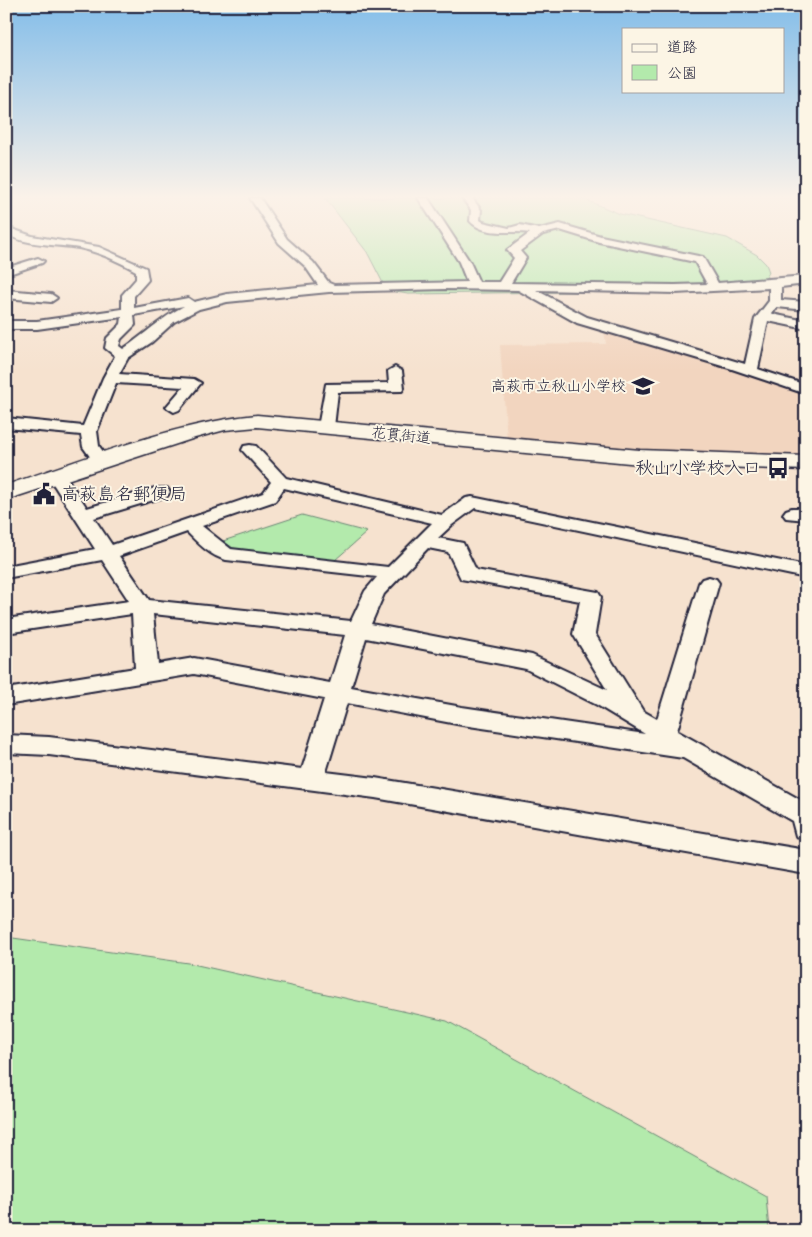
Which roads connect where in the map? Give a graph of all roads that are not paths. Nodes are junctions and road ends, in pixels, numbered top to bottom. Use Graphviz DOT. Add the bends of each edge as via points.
graph roads {
  1 [pos="111,256"];
  2 [pos="300,256"];
  3 [pos="461,256"];
  4 [pos="518,256"];
  5 [pos="637,256"];
  6 [pos="676,256"];
  7 [pos="685,256"];
  8 [pos="38,261"];
  9 [pos="6,272"];
  10 [pos="806,280"];
  11 [pos="775,284"];
  12 [pos="474,286"];
  13 [pos="714,286"];
  14 [pos="507,287"];
  15 [pos="522,287"];
  16 [pos="328,288"];
  17 [pos="6,294"];
  18 [pos="221,300"];
  19 [pos="774,303"];
  20 [pos="806,306"];
  21 [pos="129,313"];
  22 [pos="764,316"];
  23 [pos="11,325"];
  24 [pos="806,326"];
  25 [pos="124,355"];
  26 [pos="751,370"];
  27 [pos="394,372"];
  28 [pos="110,378"];
  29 [pos="806,390"];
  30 [pos="174,407"];
  31 [pos="6,423"];
  32 [pos="326,427"];
  33 [pos="89,431"];
  34 [pos="250,450"];
  35 [pos="102,461"];
  36 [pos="806,463"];
  37 [pos="57,476"];
  38 [pos="280,482"];
  39 [pos="160,492"];
  40 [pos="6,493"];
  41 [pos="85,515"];
  42 [pos="445,521"];
  43 [pos="190,524"];
  44 [pos="424,542"];
  45 [pos="108,553"];
  46 [pos="6,572"];
  47 [pos="806,572"];
  48 [pos="392,574"];
  49 [pos="709,582"];
  50 [pos="142,606"];
  51 [pos="6,626"];
  52 [pos="358,629"];
  53 [pos="148,674"];
  54 [pos="338,692"];
  55 [pos="6,697"];
  56 [pos="634,717"];
  57 [pos="664,735"];
  58 [pos="6,744"];
  59 [pos="690,750"];
  60 [pos="310,778"];
  61 [pos="805,819"];
  62 [pos="806,862"];
  1 -- 21 [label="street" via="142,270 142,280 128,295"];
  2 -- 16 [label="street"];
  3 -- 12 [label="street"];
  4 -- 14 [label="street" via="520,258 506,282"];
  5 -- 6 [label="street" via="669,262"];
  7 -- 13 [label="street" via="699,259"];
  8 -- 9 [label="street"];
  10 -- 11 [label="street"];
  11 -- 13 [label="street"];
  11 -- 19 [label="street"];
  12 -- 14 [label="street"];
  12 -- 16 [label="street"];
  13 -- 15 [label="street" via="665,289"];
  14 -- 15 [label="street"];
  15 -- 26 [label="street" via="582,320"];
  16 -- 18 [label="street"];
  17 -- 23 [label="street" via="45,298"];
  18 -- 21 [label="street"];
  18 -- 25 [label="street" via="176,314"];
  19 -- 20 [label="street"];
  19 -- 22 [label="street"];
  21 -- 23 [label="street" via="36,325"];
  21 -- 25 [label="street" via="128,325 114,338 112,348"];
  22 -- 24 [label="street"];
  22 -- 26 [label="street"];
  25 -- 28 [label="street"];
  26 -- 29 [label="street"];
  27 -- 32 [label="street" via="397,388 331,387"];
  28 -- 30 [label="street" via="194,383"];
  28 -- 33 [label="street"];
  31 -- 33 [label="street"];
  32 -- 35 [label="highway, 花貫街道" via="258,421 225,424"];
  32 -- 36 [label="highway, 花貫街道" via="640,457"];
  33 -- 35 [label="street" via="91,447"];
  34 -- 38 [label="street"];
  35 -- 37 [label="highway, 花貫街道"];
  37 -- 40 [label="highway, 花貫街道"];
  37 -- 41 [label="street"];
  38 -- 42 [label="street"];
  38 -- 43 [label="street" via="269,497"];
  39 -- 41 [label="street"];
  41 -- 45 [label="street"];
  42 -- 44 [label="street"];
  42 -- 47 [label="street" via="472,502"];
  43 -- 45 [label="street"];
  43 -- 48 [label="street" via="226,554"];
  44 -- 48 [label="street"];
  44 -- 56 [label="street" via="456,547 468,575 591,597 584,634"];
  45 -- 46 [label="street"];
  45 -- 50 [label="street"];
  48 -- 52 [label="street" via="375,591"];
  49 -- 57 [label="street"];
  50 -- 51 [label="street"];
  50 -- 52 [label="street"];
  50 -- 53 [label="street"];
  52 -- 54 [label="street"];
  52 -- 56 [label="street" via="532,663"];
  53 -- 54 [label="street" via="194,666"];
  53 -- 55 [label="street"];
  54 -- 59 [label="street" via="462,716"];
  54 -- 60 [label="street"];
  56 -- 57 [label="street"];
  57 -- 59 [label="street"];
  58 -- 60 [label="street" via="59,747"];
  59 -- 61 [label="street"];
  60 -- 62 [label="street"];
}
